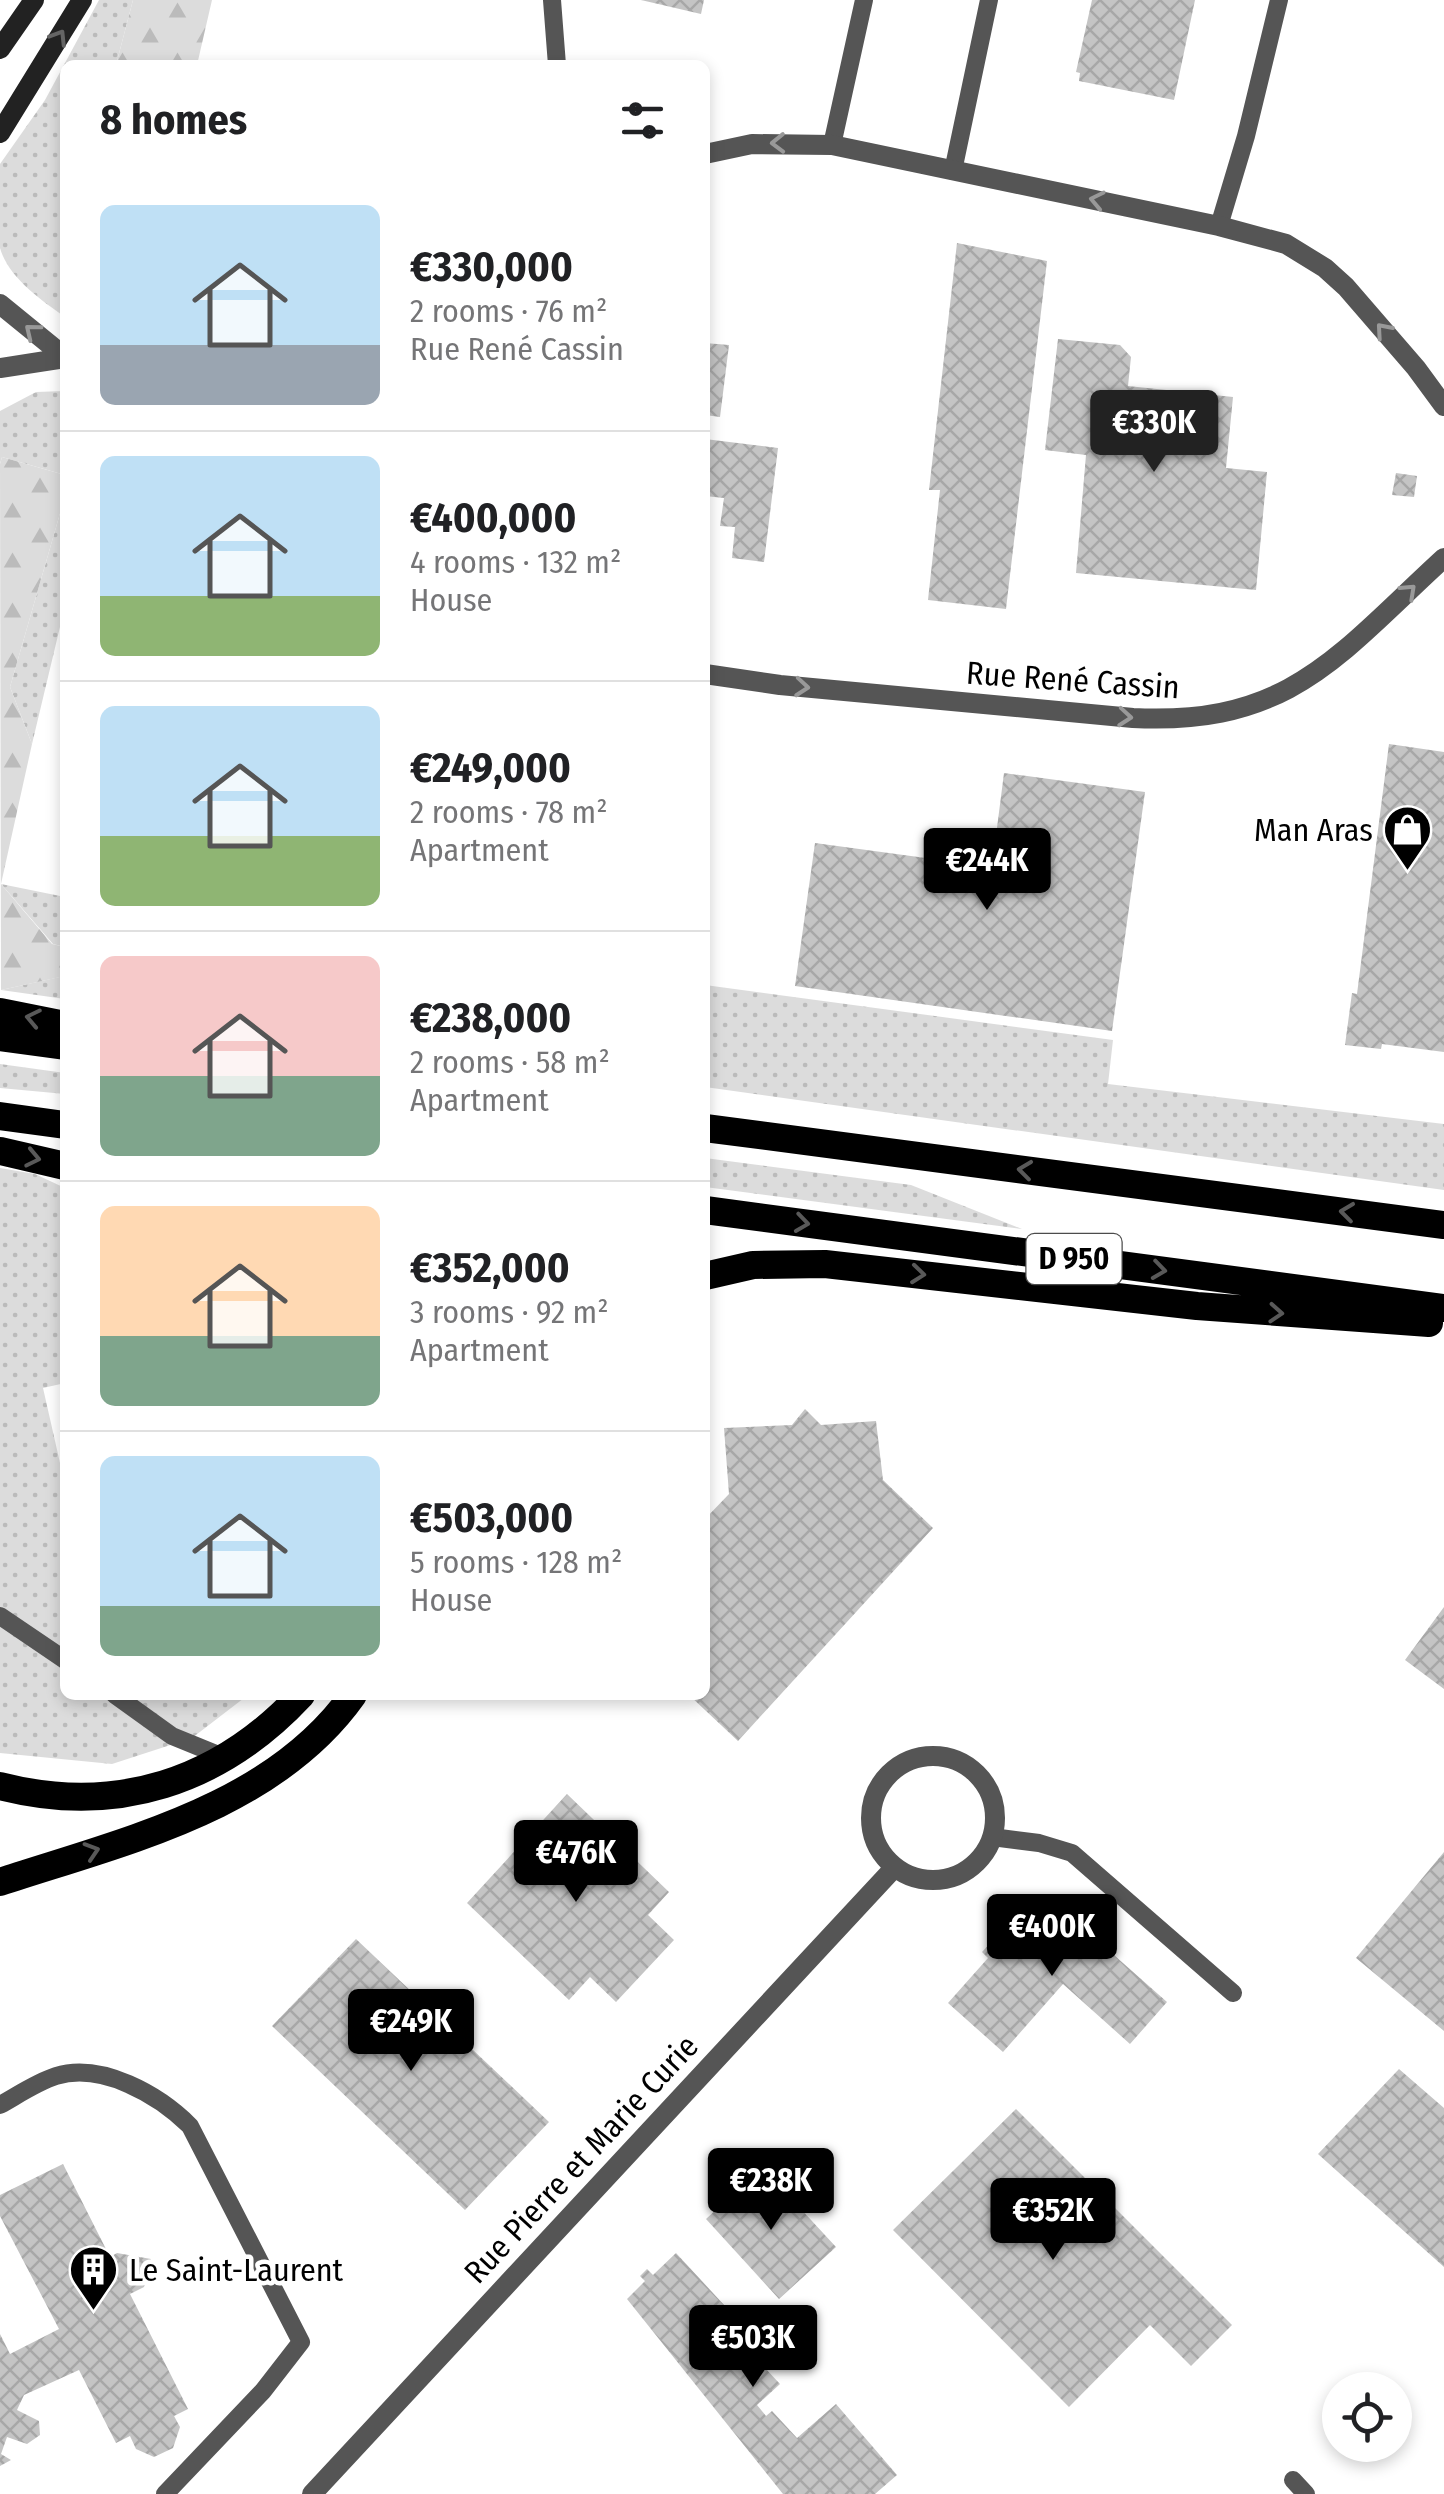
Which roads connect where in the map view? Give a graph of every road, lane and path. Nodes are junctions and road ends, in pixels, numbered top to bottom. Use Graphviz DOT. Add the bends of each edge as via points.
graph roads {
  1 [pos="34,0"];
  2 [pos="82,0"];
  3 [pos="552,0"];
  4 [pos="864,0"];
  5 [pos="989,0"];
  6 [pos="1279,0"];
  7 [pos="0,48"];
  8 [pos="557,60"];
  9 [pos="0,133"];
  10 [pos="832,145"];
  11 [pos="710,153"];
  12 [pos="953,170"];
  13 [pos="1219,226"];
  14 [pos="0,304"];
  15 [pos="60,354"];
  16 [pos="60,359"];
  17 [pos="0,368"];
  18 [pos="1444,406"];
  19 [pos="1444,558"];
  20 [pos="710,675"];
  21 [pos="0,1012"];
  22 [pos="60,1024"];
  23 [pos="0,1038"];
  24 [pos="60,1045"];
  25 [pos="0,1116"];
  26 [pos="60,1124"];
  27 [pos="710,1129"];
  28 [pos="0,1151"];
  29 [pos="60,1165"];
  30 [pos="710,1211"];
  31 [pos="1444,1225"];
  32 [pos="710,1275"];
  33 [pos="1444,1308"];
  34 [pos="1444,1324"];
  35 [pos="0,1616"];
  36 [pos="60,1657"];
  37 [pos="121,1700"];
  38 [pos="296,1700"];
  39 [pos="349,1700"];
  40 [pos="226,1758"];
  41 [pos="0,1786"];
  42 [pos="992,1836"];
  43 [pos="895,1867"];
  44 [pos="0,1882"];
  45 [pos="1233,1992"];
  46 [pos="0,2104"];
  47 [pos="165,2494"];
  48 [pos="312,2494"];
  1 -- 7 [label="main road"];
  9 -- 2 [label="main road, one-way"];
  3 -- 8 [label="lane"];
  4 -- 10 [label="lane"];
  5 -- 12 [label="lane"];
  6 -- 13 [label="lane"];
  10 -- 11 [label="street, one-way" via="752,144"];
  10 -- 12 [label="street"];
  13 -- 12 [label="street, one-way"];
  18 -- 13 [label="street, one-way" via="1325,268 1286,244"];
  15 -- 14 [label="street, one-way"];
  16 -- 17 [label="street"];
  20 -- 19 [label="street, Rue René Cassin, one-way" via="1134,718 1219,715 1302,684"];
  22 -- 21 [label="highway, one-way"];
  23 -- 24 [label="highway"];
  25 -- 26 [label="highway"];
  31 -- 27 [label="highway, one-way"];
  28 -- 29 [label="highway, one-way"];
  30 -- 33 [label="highway, D 950, one-way"];
  32 -- 34 [label="highway, one-way" via="753,1265 826,1264 1197,1306"];
  35 -- 36 [label="lane"];
  37 -- 40 [label="lane" via="172,1736"];
  38 -- 40 [label="highway"];
  44 -- 39 [label="highway, one-way" via="229,1798 311,1742"];
  40 -- 41 [label="highway" via="165,1786 122,1794 52,1796"];
  42 -- 43 [label="street" via="979,1860 956,1876 920,1878"];
  42 -- 43 [label="street" via="992,1800 979,1776 948,1759 914,1760 885,1780 872,1812 878,1846"];
  42 -- 45 [label="lane" via="1072,1853"];
  43 -- 48 [label="street, Rue Pierre et Marie Curie"];
  46 -- 47 [label="lane" via="73,2073 125,2084 174,2109 190,2126 302,2342"];
}
